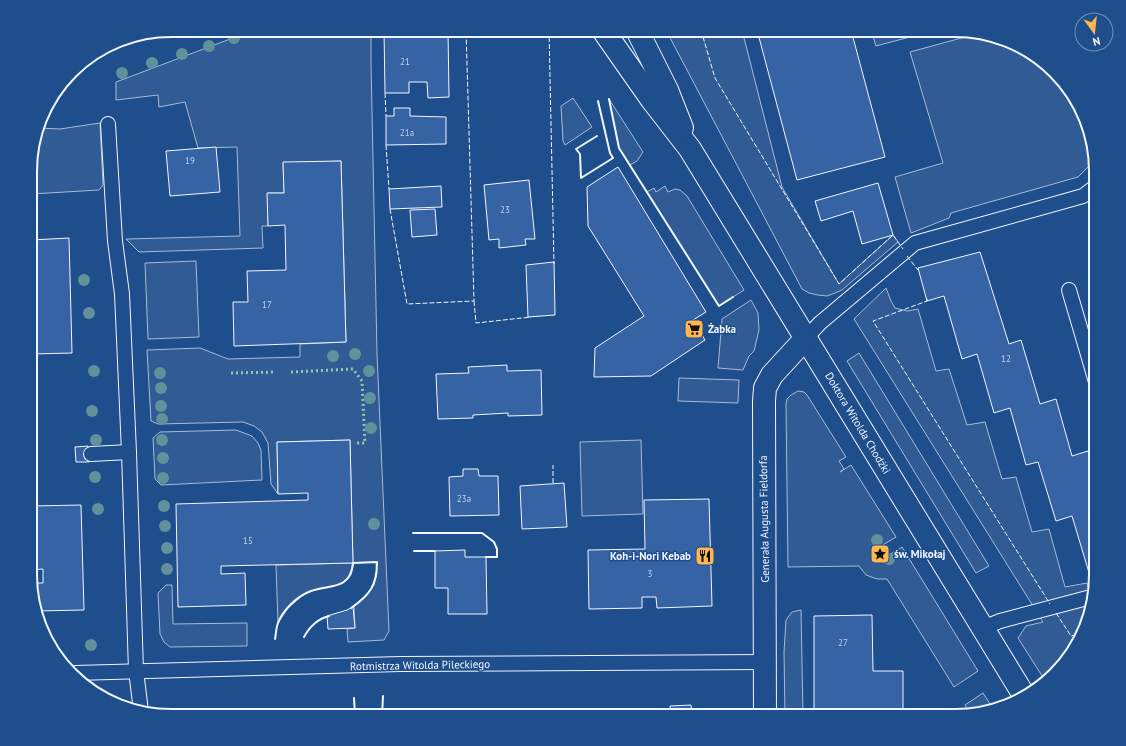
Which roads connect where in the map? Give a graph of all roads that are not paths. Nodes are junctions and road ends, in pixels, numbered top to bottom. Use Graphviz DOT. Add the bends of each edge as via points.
graph roads {
  1 [pos="609,37"];
  2 [pos="640,37"];
  3 [pos="108,124"];
  4 [pos="690,149"];
  5 [pos="1089,191"];
  6 [pos="1069,290"];
  7 [pos="806,338"];
  8 [pos="1089,358"];
  9 [pos="129,452"];
  10 [pos="91,454"];
  11 [pos="1086,598"];
  12 [pos="983,628"];
  13 [pos="766,662"];
  14 [pos="136,671"];
  15 [pos="80,673"];
  16 [pos="1022,691"];
  17 [pos="140,705"];
  18 [pos="765,709"];
  1 -- 4 [label="street, Doktora Witolda Chodźki" via="652,100"];
  2 -- 4 [label="street, Doktora Witolda Chodźki" via="667,90"];
  3 -- 9 [label="lane" via="122,294"];
  4 -- 7 [label="street, Doktora Witolda Chodźki"];
  5 -- 7 [label="lane" via="1083,196 915,242 820,323"];
  6 -- 8 [label="lane"];
  7 -- 12 [label="street, Doktora Witolda Chodźki"];
  7 -- 13 [label="street, Generała Augusta Fieldorfa" via="772,374 765,388"];
  9 -- 10 [label="lane"];
  9 -- 14 [label="lane"];
  11 -- 12 [label="lane" via="1000,621"];
  12 -- 16 [label="street, Doktora Witolda Chodźki"];
  13 -- 14 [label="lane, Rotmistrza Witolda Pileckiego" via="400,664"];
  13 -- 18 [label="street, Generała Augusta Fieldorfa"];
  14 -- 15 [label="lane, Rotmistrza Witolda Pileckiego"];
  14 -- 17 [label="lane"];
}
